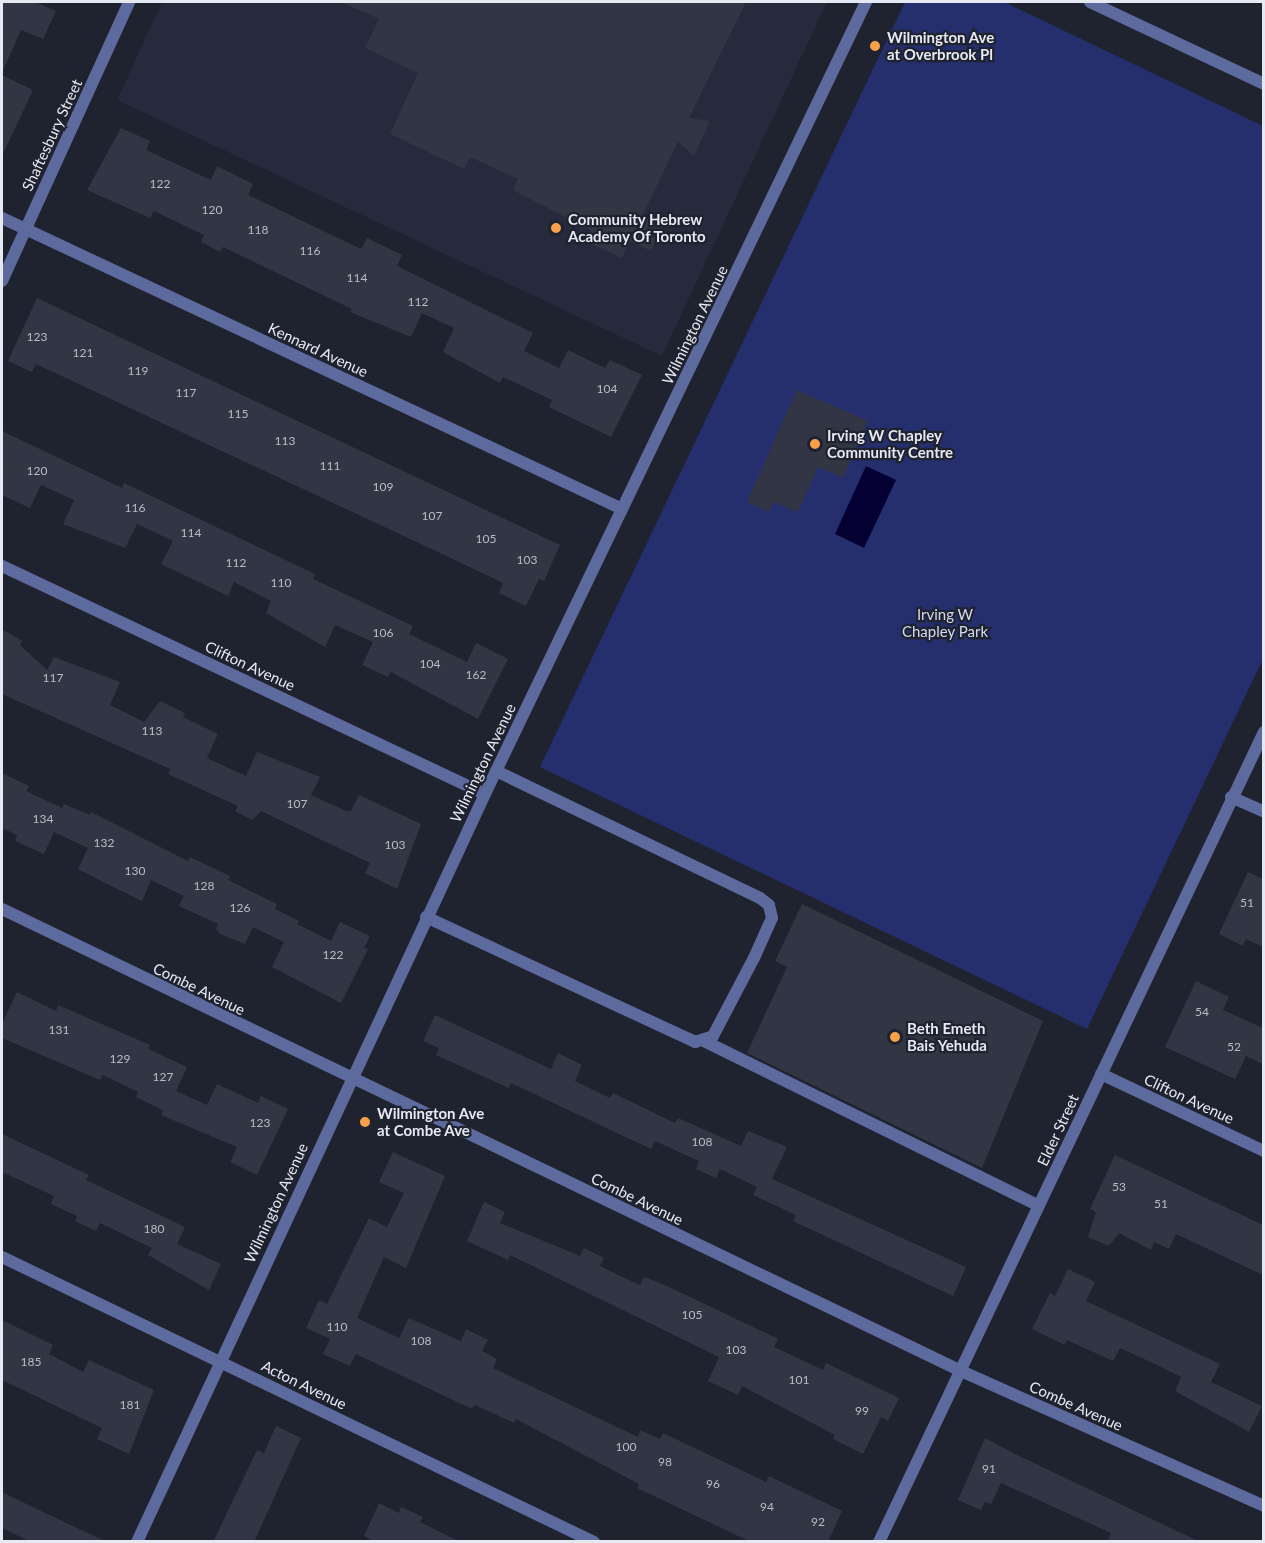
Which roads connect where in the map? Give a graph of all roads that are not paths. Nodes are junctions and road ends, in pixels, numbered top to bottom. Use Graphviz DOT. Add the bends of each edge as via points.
graph roads {
  1 [pos="129,2"];
  2 [pos="866,2"];
  3 [pos="1090,2"];
  4 [pos="1263,84"];
  5 [pos="2,218"];
  6 [pos="26,230"];
  7 [pos="2,281"];
  8 [pos="622,509"];
  9 [pos="2,566"];
  10 [pos="1263,732"];
  11 [pos="496,771"];
  12 [pos="485,794"];
  13 [pos="1231,797"];
  14 [pos="1263,812"];
  15 [pos="2,909"];
  16 [pos="426,917"];
  17 [pos="704,1041"];
  18 [pos="1101,1074"];
  19 [pos="350,1080"];
  20 [pos="1263,1151"];
  21 [pos="1039,1206"];
  22 [pos="2,1257"];
  23 [pos="219,1361"];
  24 [pos="961,1371"];
  25 [pos="1263,1506"];
  26 [pos="137,1542"];
  27 [pos="594,1542"];
  28 [pos="879,1542"];
  1 -- 6 [label="street, Shaftesbury Street"];
  2 -- 8 [label="street, Wilmington Avenue"];
  3 -- 4 [label="street"];
  5 -- 6 [label="street, Kennard Avenue"];
  6 -- 7 [label="street, Shaftesbury Street"];
  6 -- 8 [label="street, Kennard Avenue"];
  8 -- 11 [label="street, Wilmington Avenue"];
  9 -- 12 [label="street, Clifton Avenue"];
  10 -- 13 [label="street, Elder Street"];
  11 -- 12 [label="street, Wilmington Avenue"];
  11 -- 17 [label="street" via="726,878 768,905 772,918 754,958 726,1015 713,1036"];
  12 -- 16 [label="street, Wilmington Avenue"];
  13 -- 14 [label="street"];
  13 -- 18 [label="street, Elder Street"];
  15 -- 19 [label="street, Combe Avenue"];
  16 -- 17 [label="street" via="687,1041"];
  16 -- 19 [label="street, Wilmington Avenue"];
  17 -- 21 [label="street"];
  18 -- 20 [label="street, Clifton Avenue"];
  18 -- 21 [label="street, Elder Street"];
  19 -- 23 [label="street, Wilmington Avenue"];
  19 -- 24 [label="street, Combe Avenue"];
  21 -- 24 [label="street, Elder Street"];
  22 -- 23 [label="street, Acton Avenue"];
  23 -- 26 [label="street, Wilmington Avenue"];
  23 -- 27 [label="street, Acton Avenue"];
  24 -- 25 [label="street, Combe Avenue"];
  24 -- 28 [label="street, Elder Street"];
}
